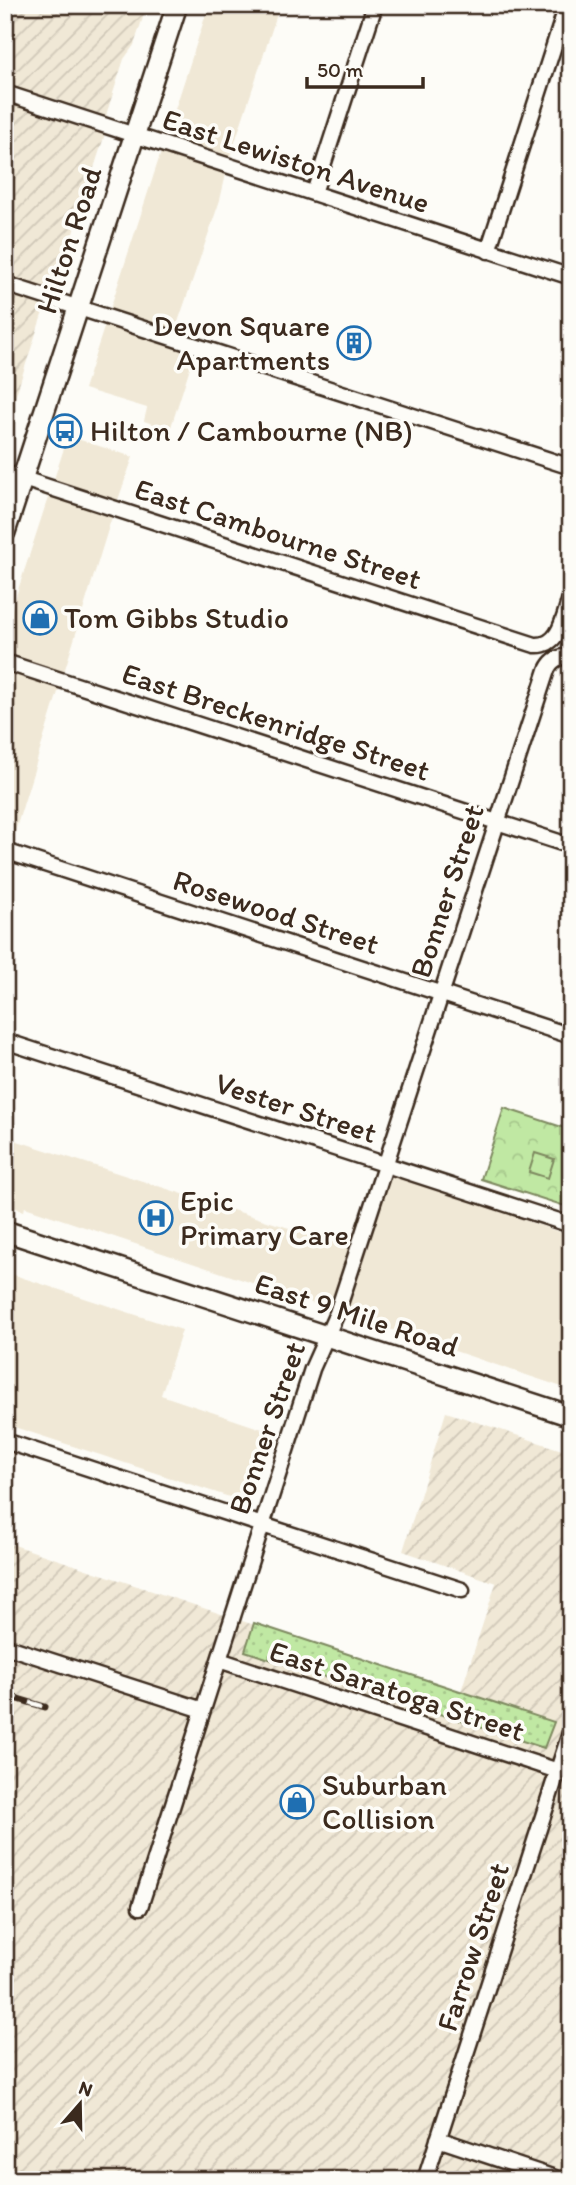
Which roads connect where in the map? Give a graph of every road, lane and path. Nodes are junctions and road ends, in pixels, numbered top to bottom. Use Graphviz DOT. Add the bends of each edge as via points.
graph roads {
  1 [pos="177,5"];
  2 [pos="375,5"];
  3 [pos="568,5"];
  4 [pos="5,93"];
  5 [pos="134,136"];
  6 [pos="314,194"];
  7 [pos="488,251"];
  8 [pos="571,278"];
  9 [pos="5,284"];
  10 [pos="78,307"];
  11 [pos="571,467"];
  12 [pos="14,475"];
  13 [pos="5,533"];
  14 [pos="571,595"];
  15 [pos="567,656"];
  16 [pos="5,662"];
  17 [pos="497,822"];
  18 [pos="571,846"];
  19 [pos="5,851"];
  20 [pos="441,994"];
  21 [pos="571,1036"];
  22 [pos="5,1041"];
  23 [pos="385,1164"];
  24 [pos="571,1225"];
  25 [pos="5,1231"];
  26 [pos="326,1337"];
  27 [pos="571,1416"];
  28 [pos="5,1441"];
  29 [pos="263,1525"];
  30 [pos="462,1590"];
  31 [pos="5,1646"];
  32 [pos="219,1660"];
  33 [pos="203,1710"];
  34 [pos="571,1730"];
  35 [pos="558,1771"];
  36 [pos="140,1907"];
  37 [pos="438,2140"];
  38 [pos="425,2180"];
  39 [pos="561,2180"];
  1 -- 5 [label="main road, Hilton Road"];
  2 -- 6 [label="street"];
  3 -- 7 [label="street"];
  4 -- 5 [label="street, East Lewiston Avenue"];
  5 -- 6 [label="street, East Lewiston Avenue"];
  5 -- 10 [label="main road, Hilton Road"];
  6 -- 7 [label="street, East Lewiston Avenue"];
  7 -- 8 [label="street, East Lewiston Avenue"];
  9 -- 10 [label="street"];
  10 -- 11 [label="street"];
  10 -- 12 [label="main road, Hilton Road"];
  12 -- 13 [label="main road, Hilton Road"];
  12 -- 14 [label="street, East Cambourne Street" via="535,645 548,644 556,637"];
  15 -- 17 [label="street, Bonner Street" via="554,660 547,670"];
  16 -- 17 [label="street, East Breckenridge Street"];
  17 -- 18 [label="street, East Breckenridge Street"];
  17 -- 20 [label="street, Bonner Street"];
  19 -- 20 [label="street, Rosewood Street"];
  20 -- 21 [label="street, Rosewood Street"];
  20 -- 23 [label="street, Bonner Street"];
  22 -- 23 [label="street, Vester Street"];
  23 -- 24 [label="street, Vester Street"];
  23 -- 26 [label="street, Bonner Street"];
  25 -- 26 [label="main road, East 9 Mile Road"];
  26 -- 27 [label="main road, East 9 Mile Road"];
  26 -- 29 [label="street, Bonner Street"];
  28 -- 29 [label="street"];
  29 -- 30 [label="street"];
  29 -- 32 [label="street, Bonner Street"];
  31 -- 33 [label="street"];
  32 -- 33 [label="street, Bonner Street"];
  32 -- 35 [label="street, East Saratoga Street"];
  33 -- 36 [label="street, Bonner Street"];
  34 -- 35 [label="street, Farrow Street"];
  35 -- 37 [label="street, Farrow Street"];
  37 -- 38 [label="street, Farrow Street"];
  37 -- 39 [label="street"];
}
